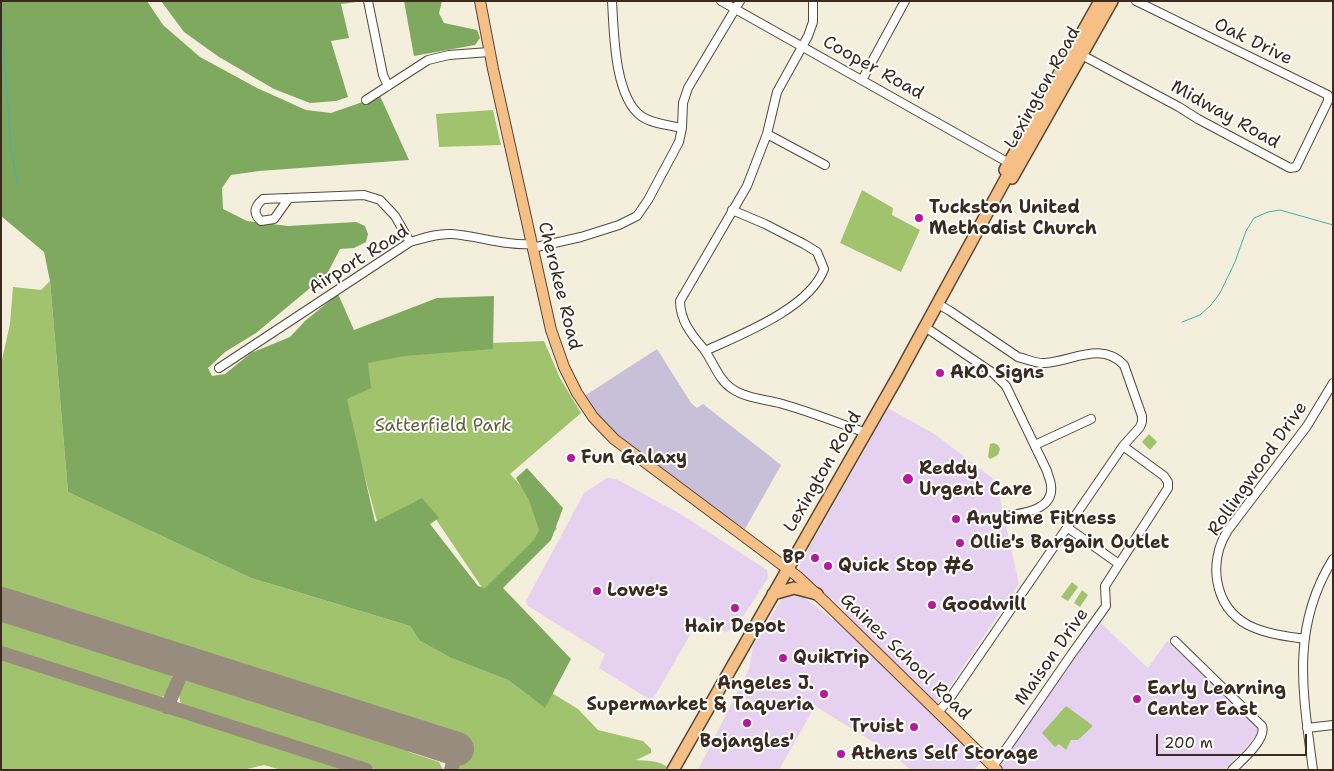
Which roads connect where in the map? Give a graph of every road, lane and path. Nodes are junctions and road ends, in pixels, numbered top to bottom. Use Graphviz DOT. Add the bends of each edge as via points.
graph roads {
  1 [pos="368,1"];
  2 [pos="480,1"];
  3 [pos="612,1"];
  4 [pos="721,1"];
  5 [pos="740,1"];
  6 [pos="813,1"];
  7 [pos="905,1"];
  8 [pos="1100,1"];
  9 [pos="1112,1"];
  10 [pos="1136,1"];
  11 [pos="736,10"];
  12 [pos="802,46"];
  13 [pos="489,52"];
  14 [pos="1076,53"];
  15 [pos="862,80"];
  16 [pos="388,86"];
  17 [pos="1329,98"];
  18 [pos="366,100"];
  19 [pos="682,128"];
  20 [pos="767,134"];
  21 [pos="1017,148"];
  22 [pos="1022,161"];
  23 [pos="1009,163"];
  24 [pos="825,164"];
  25 [pos="1001,189"];
  26 [pos="289,198"];
  27 [pos="732,210"];
  28 [pos="410,242"];
  29 [pos="532,246"];
  30 [pos="938,304"];
  31 [pos="925,327"];
  32 [pos="705,351"];
  33 [pos="219,368"];
  34 [pos="1333,383"];
  35 [pos="1091,419"];
  36 [pos="866,433"];
  37 [pos="1035,445"];
  38 [pos="1123,446"];
  39 [pos="1007,516"];
  40 [pos="1068,528"];
  41 [pos="1333,559"];
  42 [pos="1119,564"];
  43 [pos="788,569"];
  44 [pos="773,594"];
  45 [pos="817,594"];
  46 [pos="1305,639"];
  47 [pos="1175,641"];
  48 [pos="938,712"];
  49 [pos="1333,725"];
  50 [pos="1307,728"];
  51 [pos="995,768"];
  52 [pos="673,770"];
  53 [pos="1232,770"];
  54 [pos="1313,770"];
  1 -- 16 [label="street"];
  2 -- 13 [label="main road, Cherokee Road"];
  3 -- 19 [label="street" via="616,54 625,95 641,116"];
  4 -- 11 [label="street, Cooper Road"];
  5 -- 11 [label="street, Airport Road"];
  6 -- 12 [label="street" via="813,22"];
  7 -- 15 [label="street"];
  8 -- 14 [label="highway, Lexington Road"];
  9 -- 14 [label="highway, Lexington Road"];
  10 -- 17 [label="street, Oak Drive"];
  11 -- 12 [label="street, Cooper Road"];
  11 -- 19 [label="street, Airport Road" via="688,88 683,103"];
  12 -- 15 [label="street, Cooper Road"];
  12 -- 20 [label="street" via="777,92"];
  13 -- 16 [label="street" via="428,60"];
  13 -- 29 [label="main road, Cherokee Road"];
  14 -- 17 [label="street, Midway Road" via="1292,169 1297,166"];
  14 -- 21 [label="highway, Lexington Road"];
  14 -- 22 [label="highway, Lexington Road"];
  15 -- 23 [label="street, Cooper Road"];
  16 -- 18 [label="street"];
  19 -- 29 [label="street, Airport Road" via="679,142 637,216 581,237"];
  20 -- 24 [label="street"];
  20 -- 27 [label="street" via="747,186"];
  21 -- 22 [label="highway" via="1018,158"];
  21 -- 23 [label="highway, Lexington Road"];
  22 -- 25 [label="highway, Lexington Road" via="1009,183"];
  23 -- 25 [label="highway, Lexington Road" via="1002,177"];
  25 -- 30 [label="highway, Lexington Road"];
  26 -- 28 [label="street" via="364,195 380,200 395,216"];
  27 -- 32 [label="street" via="680,301 682,319"];
  27 -- 32 [label="street" via="817,252 824,269 805,295 785,310"];
  28 -- 29 [label="street, Airport Road" via="439,234 453,234"];
  28 -- 33 [label="street, Airport Road"];
  29 -- 43 [label="main road, Cherokee Road" via="551,330 564,367 594,417 626,449"];
  30 -- 31 [label="highway, Lexington Road"];
  30 -- 38 [label="street" via="1018,357 1044,363 1102,352 1120,360 1142,416 1140,427"];
  31 -- 36 [label="highway, Lexington Road"];
  31 -- 37 [label="street" via="993,373 1006,386"];
  32 -- 36 [label="street" via="721,378 742,394"];
  34 -- 46 [label="street, Rollingwood Drive" via="1307,426 1228,530 1217,560 1220,593 1238,618 1267,632"];
  35 -- 37 [label="street"];
  36 -- 43 [label="highway, Lexington Road"];
  37 -- 39 [label="street" via="1051,494 1033,511"];
  38 -- 40 [label="street"];
  38 -- 42 [label="street, Maison Drive" via="1164,476 1168,488"];
  40 -- 42 [label="street"];
  40 -- 48 [label="street"];
  41 -- 46 [label="street" via="1312,604"];
  42 -- 51 [label="street, Maison Drive" via="1105,586 1106,606"];
  43 -- 44 [label="highway, Lexington Road"];
  43 -- 45 [label="main road, Gaines School Road"];
  44 -- 45 [label="highway" via="794,588"];
  44 -- 52 [label="highway, Lexington Road"];
  45 -- 48 [label="main road, Gaines School Road"];
  46 -- 50 [label="street" via="1302,671"];
  47 -- 53 [label="street" via="1264,730 1261,738"];
  48 -- 51 [label="main road, Gaines School Road"];
  49 -- 50 [label="street"];
  50 -- 54 [label="street"];
}
